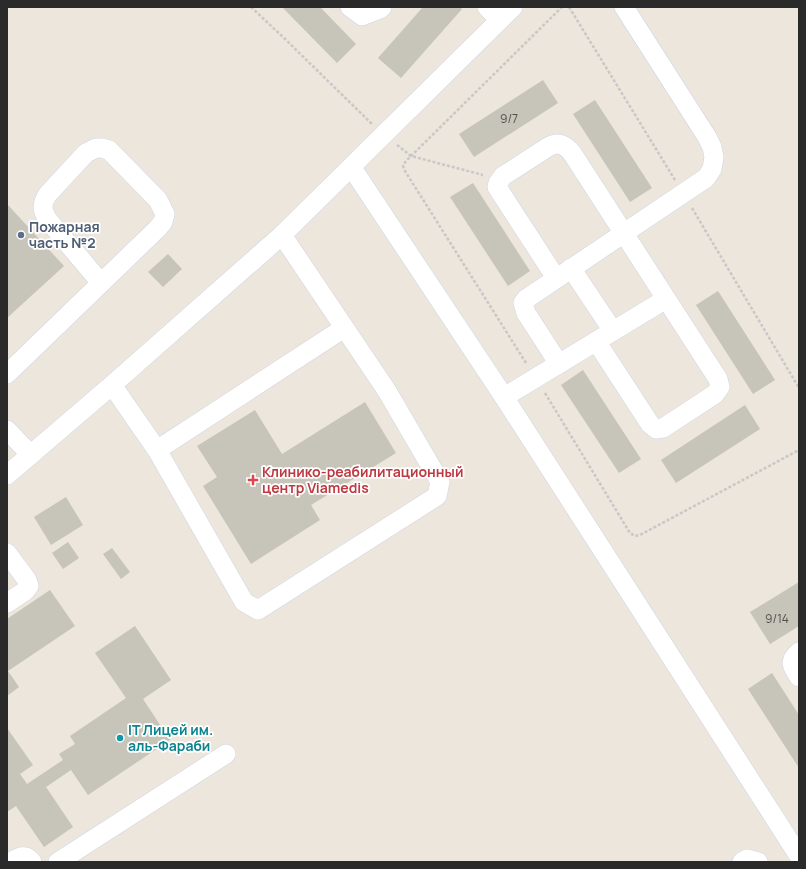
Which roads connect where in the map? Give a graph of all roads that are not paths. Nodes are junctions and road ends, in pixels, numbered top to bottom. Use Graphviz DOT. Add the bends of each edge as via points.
graph roads {
  1 [pos="350,7"];
  2 [pos="382,7"];
  3 [pos="624,7"];
  4 [pos="500,11"];
  5 [pos="352,168"];
  6 [pos="623,233"];
  7 [pos="282,235"];
  8 [pos="564,273"];
  9 [pos="101,283"];
  10 [pos="666,299"];
  11 [pos="344,328"];
  12 [pos="613,331"];
  13 [pos="596,341"];
  14 [pos="559,364"];
  15 [pos="7,374"];
  16 [pos="112,385"];
  17 [pos="504,397"];
  18 [pos="7,430"];
  19 [pos="157,450"];
  20 [pos="31,455"];
  21 [pos="7,475"];
  22 [pos="7,553"];
  23 [pos="7,603"];
  24 [pos="799,652"];
  25 [pos="799,677"];
  26 [pos="226,754"];
  27 [pos="799,856"];
  28 [pos="11,862"];
  29 [pos="32,862"];
  30 [pos="58,862"];
  31 [pos="742,862"];
  32 [pos="758,862"];
  1 -- 2 [label="street" via="362,16"];
  3 -- 6 [label="street" via="707,137 714,158 706,178"];
  4 -- 5 [label="street"];
  5 -- 7 [label="street"];
  5 -- 17 [label="street"];
  6 -- 8 [label="street"];
  6 -- 8 [label="street" via="572,154 561,144 548,147 499,179 497,187"];
  6 -- 10 [label="street"];
  7 -- 11 [label="street"];
  7 -- 16 [label="street"];
  8 -- 12 [label="street"];
  8 -- 14 [label="street" via="529,296 524,303 526,313"];
  9 -- 9 [label="street" via="157,229 165,214 158,200 109,150 96,148 86,153 48,194 43,201 43,208 48,220"];
  9 -- 15 [label="street"];
  10 -- 12 [label="street"];
  10 -- 13 [label="street" via="718,379 720,387 715,394 663,428 656,429 650,424"];
  11 -- 19 [label="street"];
  11 -- 19 [label="street" via="387,391 440,482 437,496 258,610 244,602"];
  12 -- 13 [label="street"];
  13 -- 14 [label="street"];
  14 -- 17 [label="street"];
  16 -- 19 [label="street"];
  16 -- 20 [label="street"];
  17 -- 27 [label="street"];
  18 -- 20 [label="street"];
  20 -- 21 [label="street"];
  22 -- 23 [label="street" via="29,586"];
  24 -- 25 [label="street" via="792,661"];
  26 -- 30 [label="street"];
  28 -- 29 [label="street" via="25,856"];
  31 -- 32 [label="street" via="747,859"];
}
